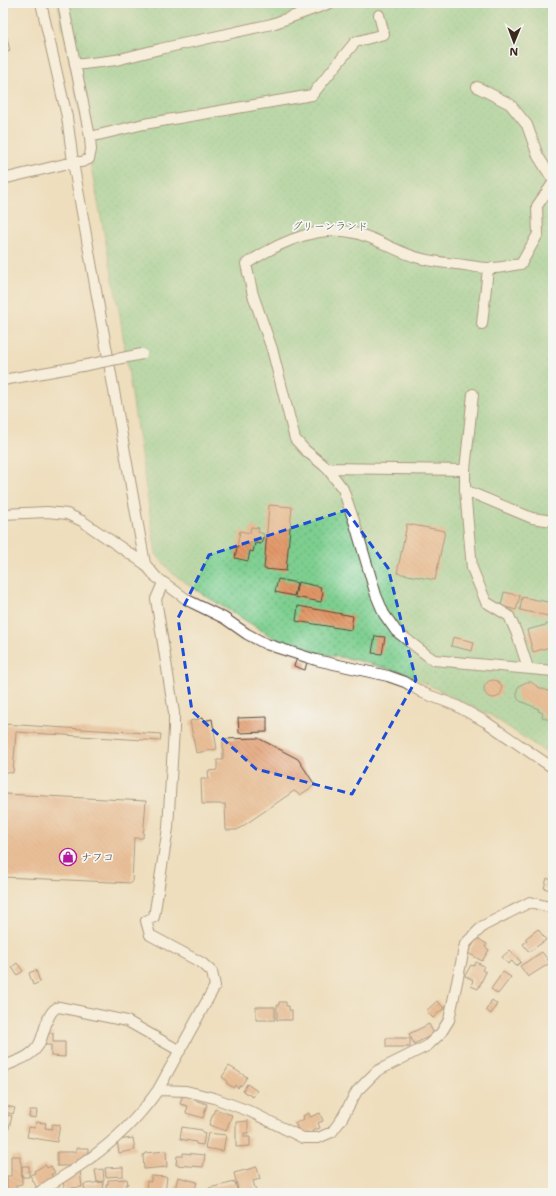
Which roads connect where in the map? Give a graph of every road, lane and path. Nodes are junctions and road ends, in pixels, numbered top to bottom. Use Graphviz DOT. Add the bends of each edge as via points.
graph roads {
  1 [pos="42,3"];
  2 [pos="65,3"];
  3 [pos="330,3"];
  4 [pos="379,15"];
  5 [pos="75,64"];
  6 [pos="476,87"];
  7 [pos="90,137"];
  8 [pos="73,162"];
  9 [pos="3,179"];
  10 [pos="553,180"];
  11 [pos="553,184"];
  12 [pos="488,269"];
  13 [pos="482,324"];
  14 [pos="142,354"];
  15 [pos="3,380"];
  16 [pos="473,394"];
  17 [pos="327,468"];
  18 [pos="465,470"];
  19 [pos="465,490"];
  20 [pos="3,514"];
  21 [pos="553,521"];
  22 [pos="145,564"];
  23 [pos="163,583"];
  24 [pos="528,668"];
  25 [pos="553,671"];
  26 [pos="553,768"];
  27 [pos="553,908"];
  28 [pos="180,1051"];
  29 [pos="3,1067"];
  30 [pos="158,1090"];
  31 [pos="38,1193"];
  1 -- 8 [label="street" via="67,117"];
  2 -- 5 [label="street"];
  3 -- 5 [label="street" via="272,24 116,60"];
  4 -- 7 [label="street" via="384,34 355,42 312,95 144,124"];
  5 -- 7 [label="street"];
  6 -- 10 [label="street" via="510,104 527,125 538,156"];
  7 -- 8 [label="street" via="89,159"];
  8 -- 9 [label="street"];
  8 -- 22 [label="street"];
  11 -- 12 [label="street" via="537,206 538,234 521,264"];
  12 -- 13 [label="street"];
  12 -- 17 [label="street" via="417,258 347,231 314,233 290,240 265,251 246,264 253,295 272,349 295,439"];
  14 -- 15 [label="street, bridge"];
  16 -- 18 [label="street"];
  17 -- 18 [label="street"];
  17 -- 24 [label="street" via="343,489 376,595 384,614 396,631 434,660"];
  18 -- 19 [label="street"];
  19 -- 21 [label="street" via="532,518"];
  19 -- 24 [label="street" via="472,568 486,602 509,616"];
  20 -- 22 [label="street" via="67,514 82,521"];
  22 -- 23 [label="street"];
  23 -- 26 [label="street" via="189,601 224,618 266,644 316,660 388,676 455,705 486,722"];
  23 -- 28 [label="street" via="156,599 174,713 174,729 168,828 154,917 146,921 150,935 202,963 212,972 215,986"];
  24 -- 25 [label="street"];
  27 -- 30 [label="street" via="530,902 483,926 465,944 449,1020 441,1033 427,1046 378,1071 357,1091 332,1132 318,1138 304,1138 249,1111 214,1098 186,1091"];
  28 -- 29 [label="street" via="127,1021 59,1006 51,1012 35,1050"];
  28 -- 30 [label="street"];
  30 -- 31 [label="street" via="124,1130 106,1146"];
}
